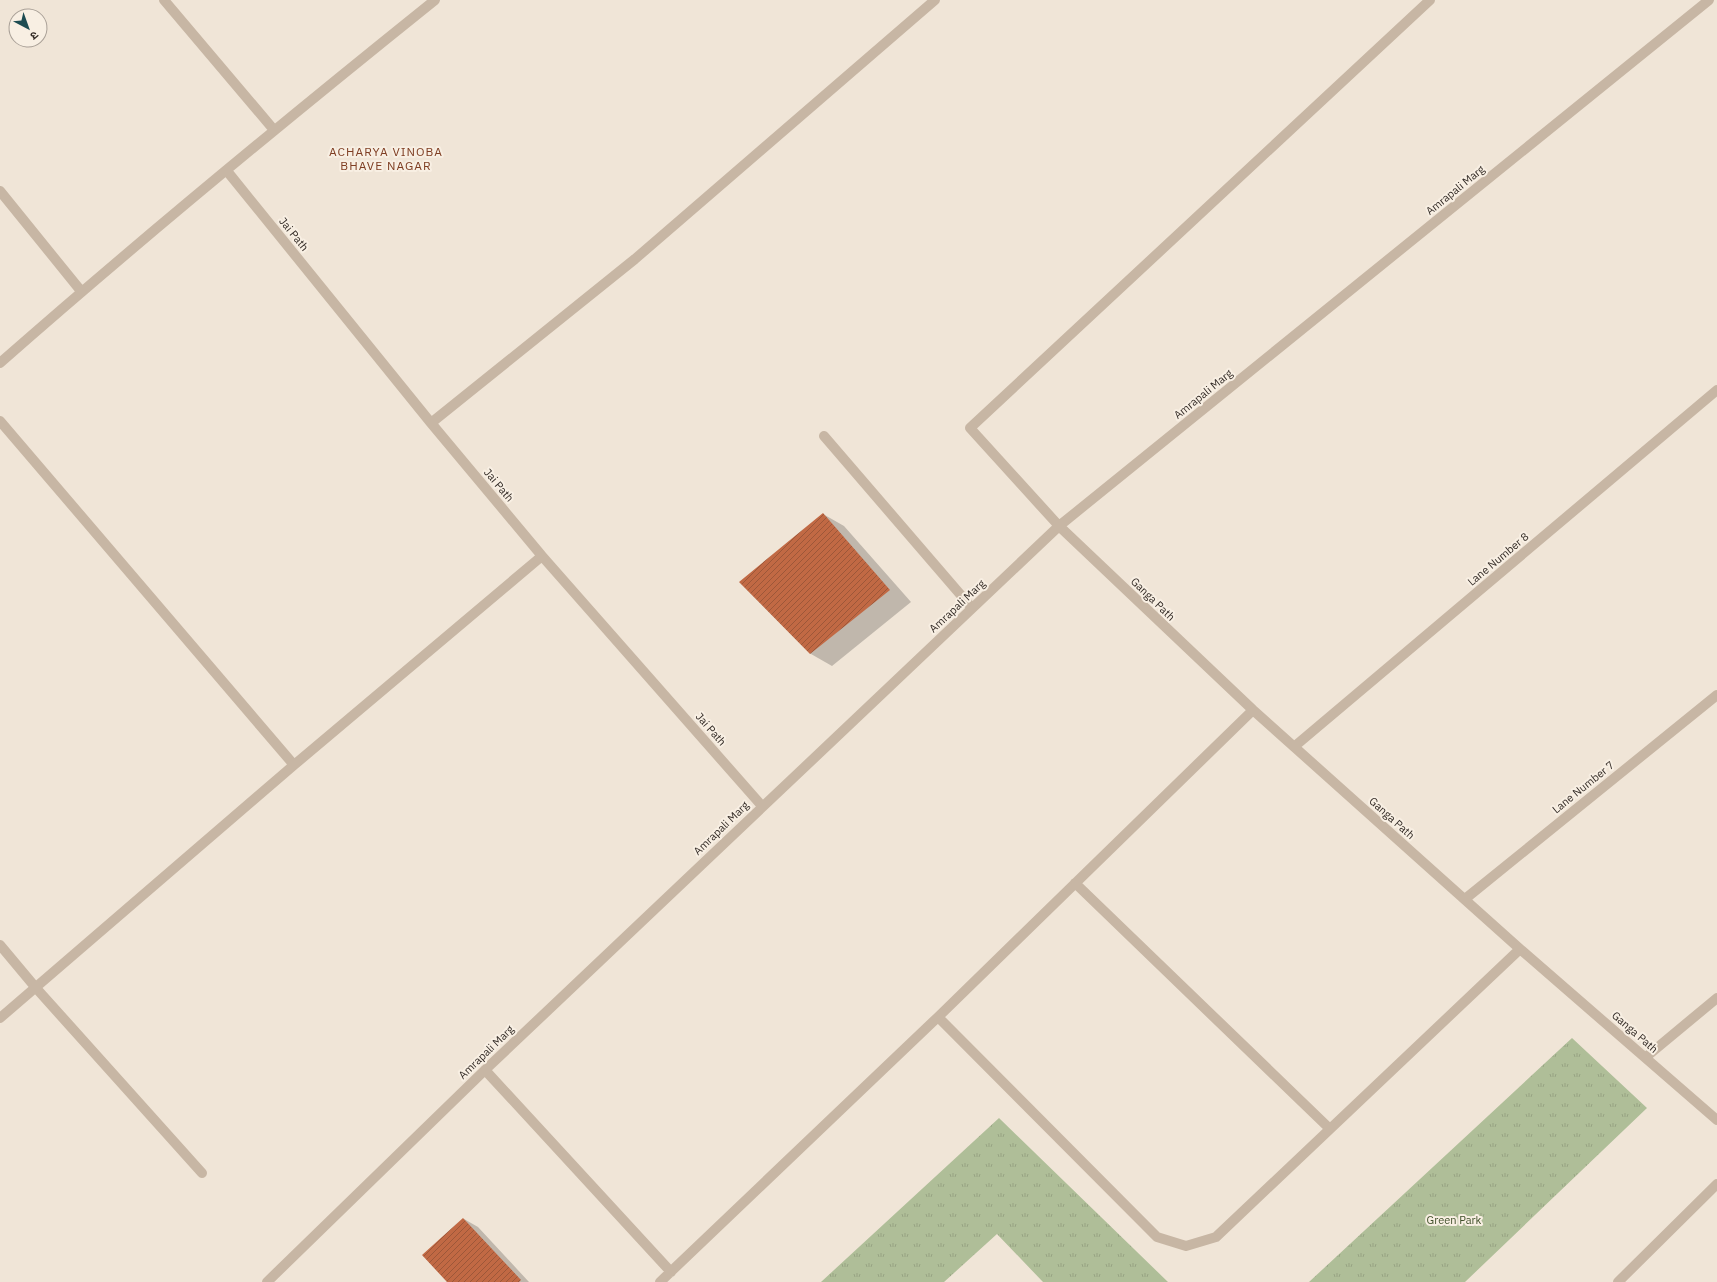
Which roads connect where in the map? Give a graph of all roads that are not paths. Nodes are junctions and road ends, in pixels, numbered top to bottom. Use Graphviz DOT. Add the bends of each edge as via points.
graph roads {
  1 [pos="164,0"];
  2 [pos="436,0"];
  3 [pos="935,0"];
  4 [pos="1430,0"];
  5 [pos="1709,0"];
  6 [pos="274,130"];
  7 [pos="227,171"];
  8 [pos="0,191"];
  9 [pos="82,291"];
  10 [pos="0,363"];
  11 [pos="1717,390"];
  12 [pos="0,421"];
  13 [pos="431,423"];
  14 [pos="824,436"];
  15 [pos="1059,526"];
  16 [pos="542,556"];
  17 [pos="972,608"];
  18 [pos="1717,694"];
  19 [pos="1253,710"];
  20 [pos="1295,746"];
  21 [pos="294,765"];
  22 [pos="762,806"];
  23 [pos="1075,883"];
  24 [pos="1465,899"];
  25 [pos="0,945"];
  26 [pos="1520,949"];
  27 [pos="36,988"];
  28 [pos="1717,998"];
  29 [pos="938,1017"];
  30 [pos="0,1018"];
  31 [pos="1646,1057"];
  32 [pos="485,1070"];
  33 [pos="1717,1120"];
  34 [pos="1330,1129"];
  35 [pos="202,1173"];
  36 [pos="1717,1184"];
  37 [pos="671,1272"];
  38 [pos="267,1282"];
  39 [pos="660,1282"];
  40 [pos="1618,1282"];
  1 -- 6 [label="street"];
  2 -- 6 [label="street"];
  3 -- 13 [label="street" via="635,259"];
  4 -- 15 [label="street, Ganga Path" via="970,428"];
  5 -- 15 [label="street, Amrapali Marg"];
  6 -- 7 [label="street"];
  7 -- 9 [label="street"];
  7 -- 13 [label="street, Jai Path"];
  8 -- 9 [label="street"];
  9 -- 10 [label="street"];
  11 -- 20 [label="street, Lane Number 8"];
  12 -- 21 [label="street"];
  13 -- 16 [label="street, Jai Path"];
  14 -- 17 [label="street"];
  15 -- 17 [label="street, Amrapali Marg"];
  15 -- 19 [label="street, Ganga Path"];
  16 -- 21 [label="street"];
  16 -- 22 [label="street, Jai Path"];
  17 -- 22 [label="street, Amrapali Marg"];
  18 -- 24 [label="street, Lane Number 7"];
  19 -- 20 [label="street, Ganga Path"];
  19 -- 23 [label="street"];
  20 -- 24 [label="street, Ganga Path"];
  21 -- 27 [label="street"];
  22 -- 32 [label="street, Amrapali Marg"];
  23 -- 29 [label="street"];
  23 -- 34 [label="street"];
  24 -- 26 [label="street, Ganga Path"];
  25 -- 27 [label="street"];
  26 -- 31 [label="street, Ganga Path"];
  26 -- 34 [label="street"];
  27 -- 30 [label="street"];
  27 -- 35 [label="street"];
  28 -- 31 [label="street"];
  29 -- 34 [label="street" via="1157,1237 1186,1246 1216,1237"];
  29 -- 37 [label="street"];
  31 -- 33 [label="street, Ganga Path"];
  32 -- 37 [label="street"];
  32 -- 38 [label="street, Amrapali Marg"];
  36 -- 40 [label="street"];
  37 -- 39 [label="street"];
}
